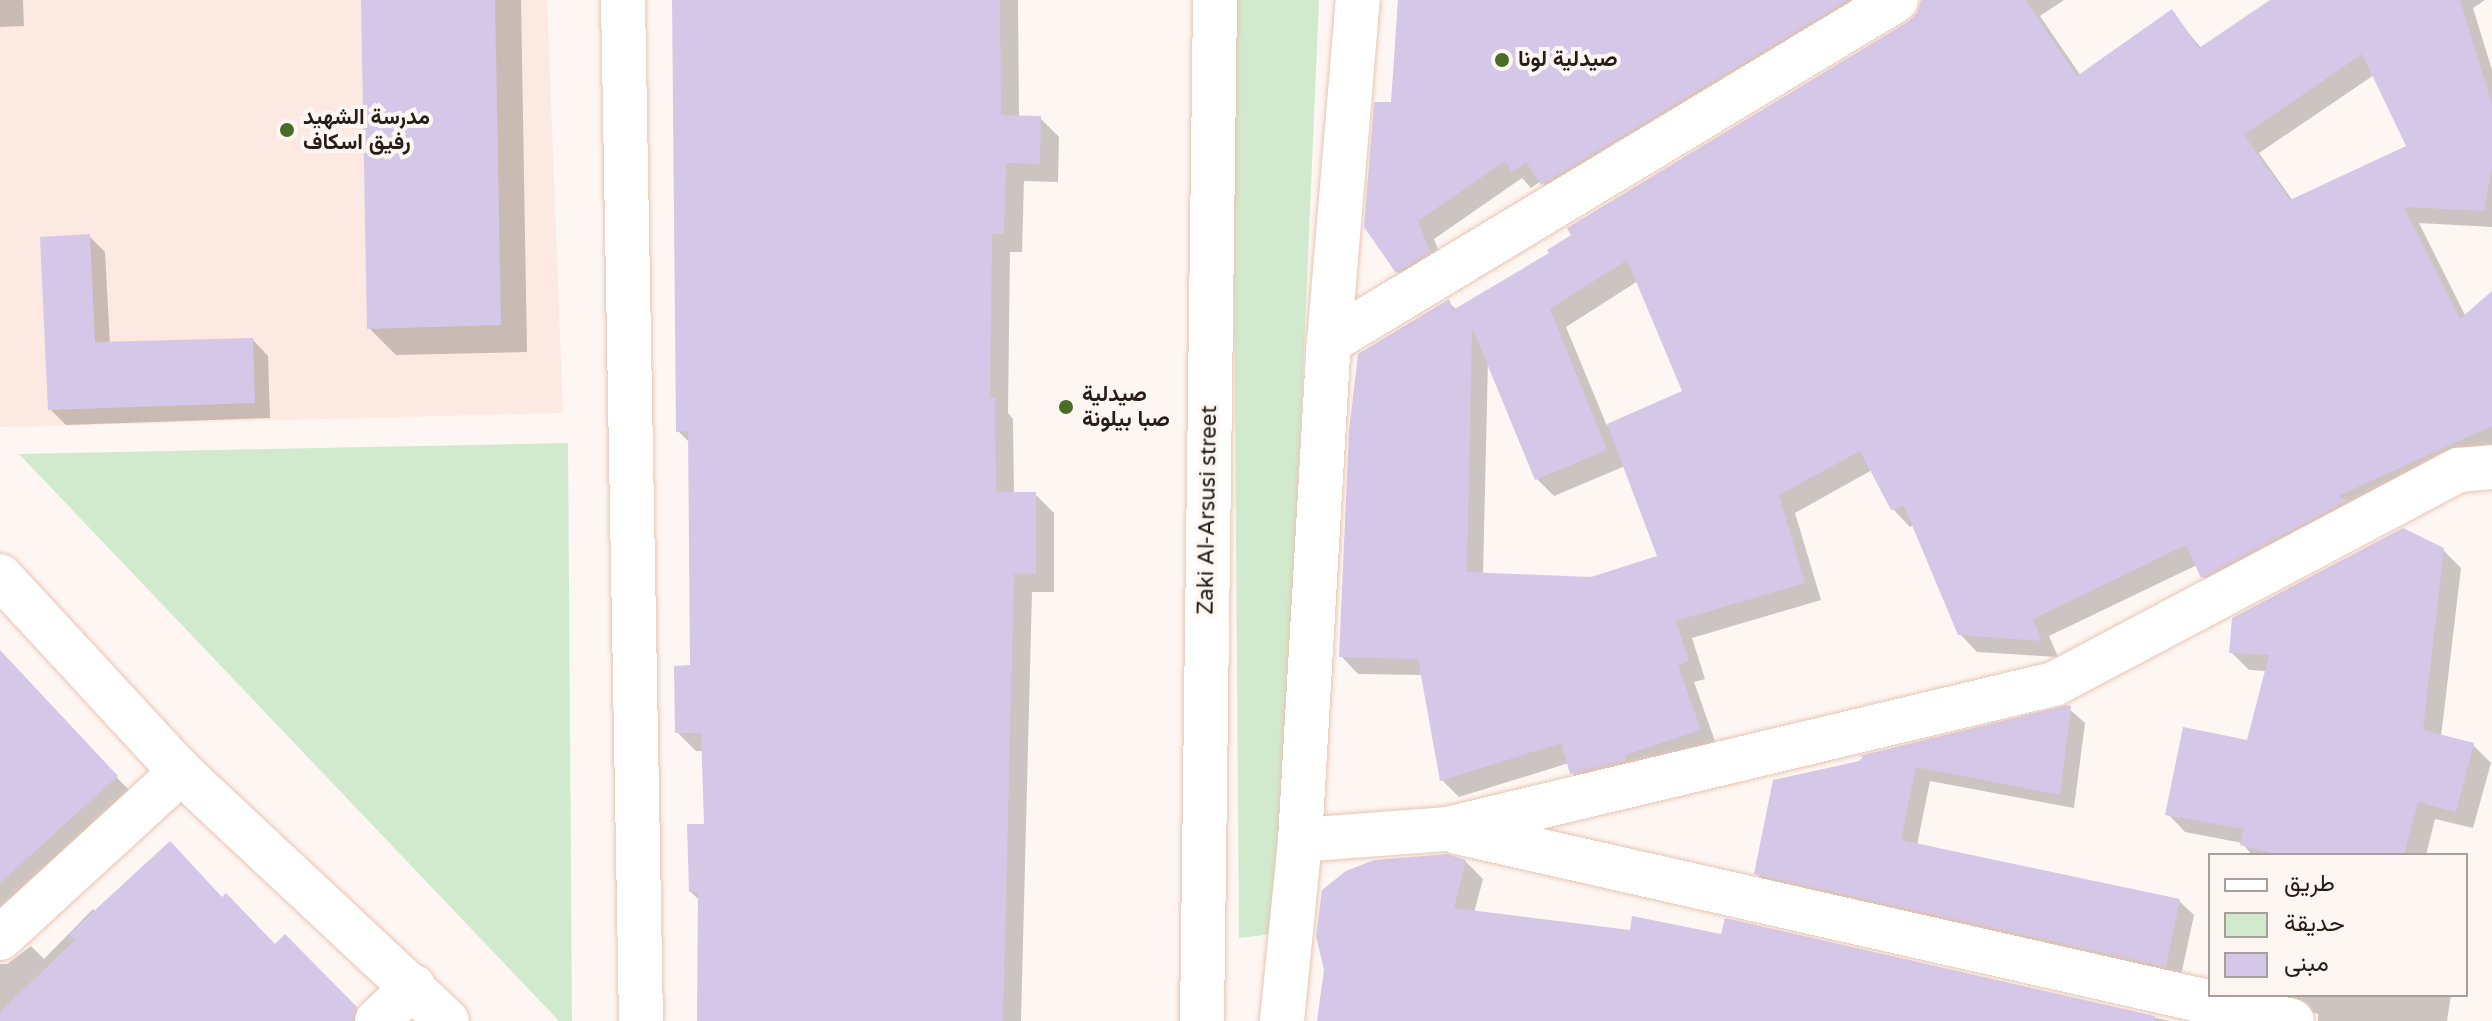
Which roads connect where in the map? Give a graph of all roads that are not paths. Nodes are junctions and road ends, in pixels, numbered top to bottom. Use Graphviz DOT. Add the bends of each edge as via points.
graph roads {
  1 [pos="623,0"];
  2 [pos="1215,0"];
  3 [pos="1358,0"];
  4 [pos="1896,0"];
  5 [pos="1329,342"];
  6 [pos="2492,467"];
  7 [pos="0,576"];
  8 [pos="181,772"];
  9 [pos="1447,829"];
  10 [pos="1300,840"];
  11 [pos="0,938"];
  12 [pos="413,987"];
  13 [pos="377,1021"];
  14 [pos="447,1021"];
  15 [pos="641,1021"];
  16 [pos="1202,1021"];
  17 [pos="1282,1021"];
  18 [pos="2292,1021"];
  1 -- 15 [label="street"];
  2 -- 16 [label="street, Zaki Al-Arsusi street"];
  3 -- 5 [label="street"];
  4 -- 5 [label="street"];
  5 -- 10 [label="street"];
  6 -- 9 [label="street" via="2459,470 2054,684"];
  7 -- 8 [label="street"];
  8 -- 11 [label="street"];
  8 -- 12 [label="street"];
  9 -- 10 [label="street"];
  9 -- 18 [label="street"];
  10 -- 17 [label="street"];
  12 -- 13 [label="street"];
  12 -- 14 [label="street"];
}
